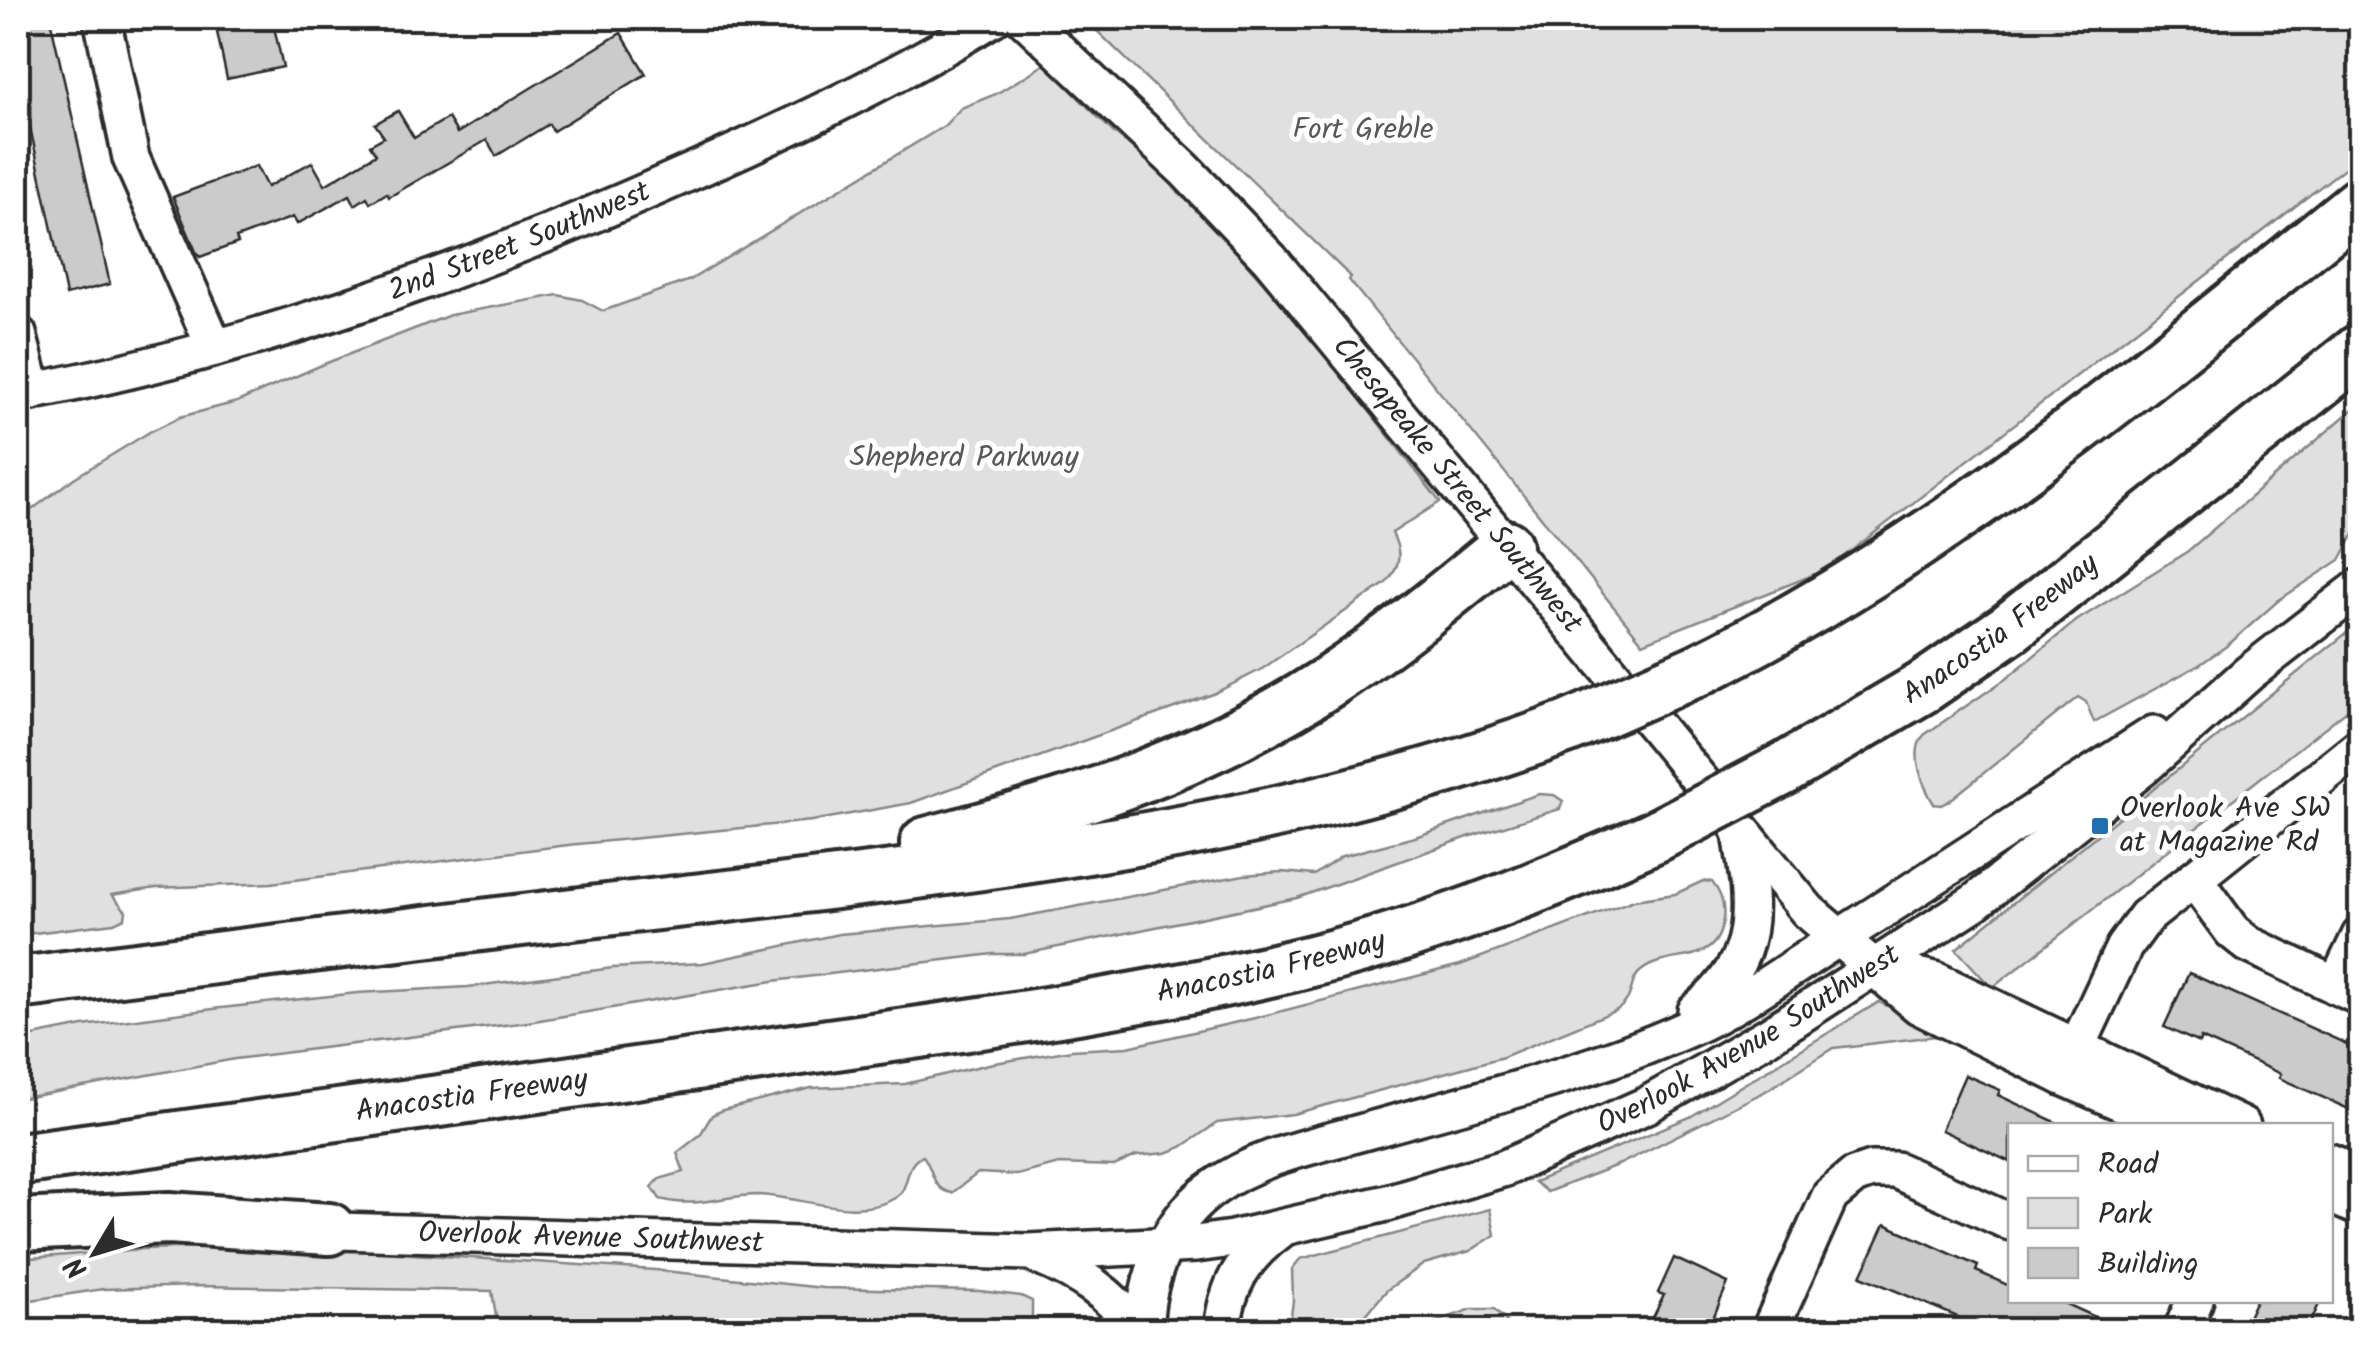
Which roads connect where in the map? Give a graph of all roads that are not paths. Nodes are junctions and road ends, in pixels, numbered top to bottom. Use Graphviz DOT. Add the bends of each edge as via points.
graph roads {
  1 [pos="102,18"];
  2 [pos="993,18"];
  3 [pos="1024,18"];
  4 [pos="2360,204"];
  5 [pos="18,334"];
  6 [pos="215,348"];
  7 [pos="2360,350"];
  8 [pos="25,393"];
  9 [pos="1506,546"];
  10 [pos="2360,587"];
  11 [pos="2249,674"];
  12 [pos="2360,746"];
  13 [pos="1741,832"];
  14 [pos="2194,879"];
  15 [pos="527,920"];
  16 [pos="2360,936"];
  17 [pos="1838,938"];
  18 [pos="1875,967"];
  19 [pos="18,982"];
  20 [pos="2348,991"];
  21 [pos="1658,1041"];
  22 [pos="2070,1063"];
  23 [pos="2170,1123"];
  24 [pos="2234,1123"];
  25 [pos="18,1160"];
  26 [pos="2333,1163"];
  27 [pos="2360,1175"];
  28 [pos="2333,1196"];
  29 [pos="2360,1208"];
  30 [pos="2008,1221"];
  31 [pos="18,1225"];
  32 [pos="1284,1227"];
  33 [pos="328,1229"];
  34 [pos="1166,1246"];
  35 [pos="18,1247"];
  36 [pos="1028,1252"];
  37 [pos="1132,1328"];
  38 [pos="1222,1330"];
  39 [pos="1770,1330"];
  1 -- 6 [label="street" via="131,158"];
  2 -- 6 [label="street, 2nd Street Southwest" via="782,130 603,210 433,277"];
  3 -- 9 [label="street, Chesapeake Street Southwest" via="1270,259"];
  4 -- 15 [label="highway, bridge" via="1973,506 1836,596 1698,670 1568,727 1401,784 1192,831"];
  5 -- 8 [label="street"];
  6 -- 8 [label="street, 2nd Street Southwest"];
  7 -- 25 [label="highway, Anacostia Freeway, bridge" via="1996,638 1880,714 1656,836 1433,925 1196,986 883,1038"];
  9 -- 13 [label="street, Chesapeake Street Southwest"];
  9 -- 15 [label="highway" via="1327,683 1248,729 1130,782 880,855"];
  10 -- 11 [label="street, Overlook Avenue Southwest"];
  11 -- 17 [label="street, Overlook Avenue Southwest"];
  11 -- 18 [label="street, Overlook Avenue Southwest" via="2032,859"];
  12 -- 14 [label="street"];
  13 -- 17 [label="street, Chesapeake Street Southwest"];
  13 -- 21 [label="street" via="1752,898 1748,942 1716,994"];
  14 -- 20 [label="street" via="2248,944"];
  14 -- 22 [label="street" via="2134,930"];
  15 -- 19 [label="highway"];
  16 -- 20 [label="street"];
  17 -- 18 [label="street, Chesapeake Street Southwest"];
  17 -- 21 [label="street, Overlook Avenue Southwest" via="1718,1014"];
  18 -- 22 [label="street, Chesapeake Street Southwest" via="1918,1006"];
  18 -- 32 [label="street, Overlook Avenue Southwest" via="1704,1074 1549,1151 1388,1203"];
  21 -- 34 [label="street, Overlook Avenue Southwest" via="1566,1075 1258,1163 1200,1197"];
  22 -- 23 [label="street"];
  22 -- 24 [label="street"];
  26 -- 27 [label="street"];
  28 -- 29 [label="street"];
  30 -- 39 [label="street" via="1896,1170 1854,1176 1830,1196"];
  31 -- 33 [label="highway" via="169,1218"];
  32 -- 34 [label="street, Overlook Avenue Southwest"];
  32 -- 38 [label="street" via="1239,1270"];
  33 -- 35 [label="street, Overlook Avenue Southwest" via="144,1233"];
  33 -- 36 [label="street, Overlook Avenue Southwest"];
  34 -- 36 [label="street, Overlook Avenue Southwest"];
  34 -- 37 [label="street"];
  36 -- 37 [label="street" via="1089,1280 1114,1300"];
}
